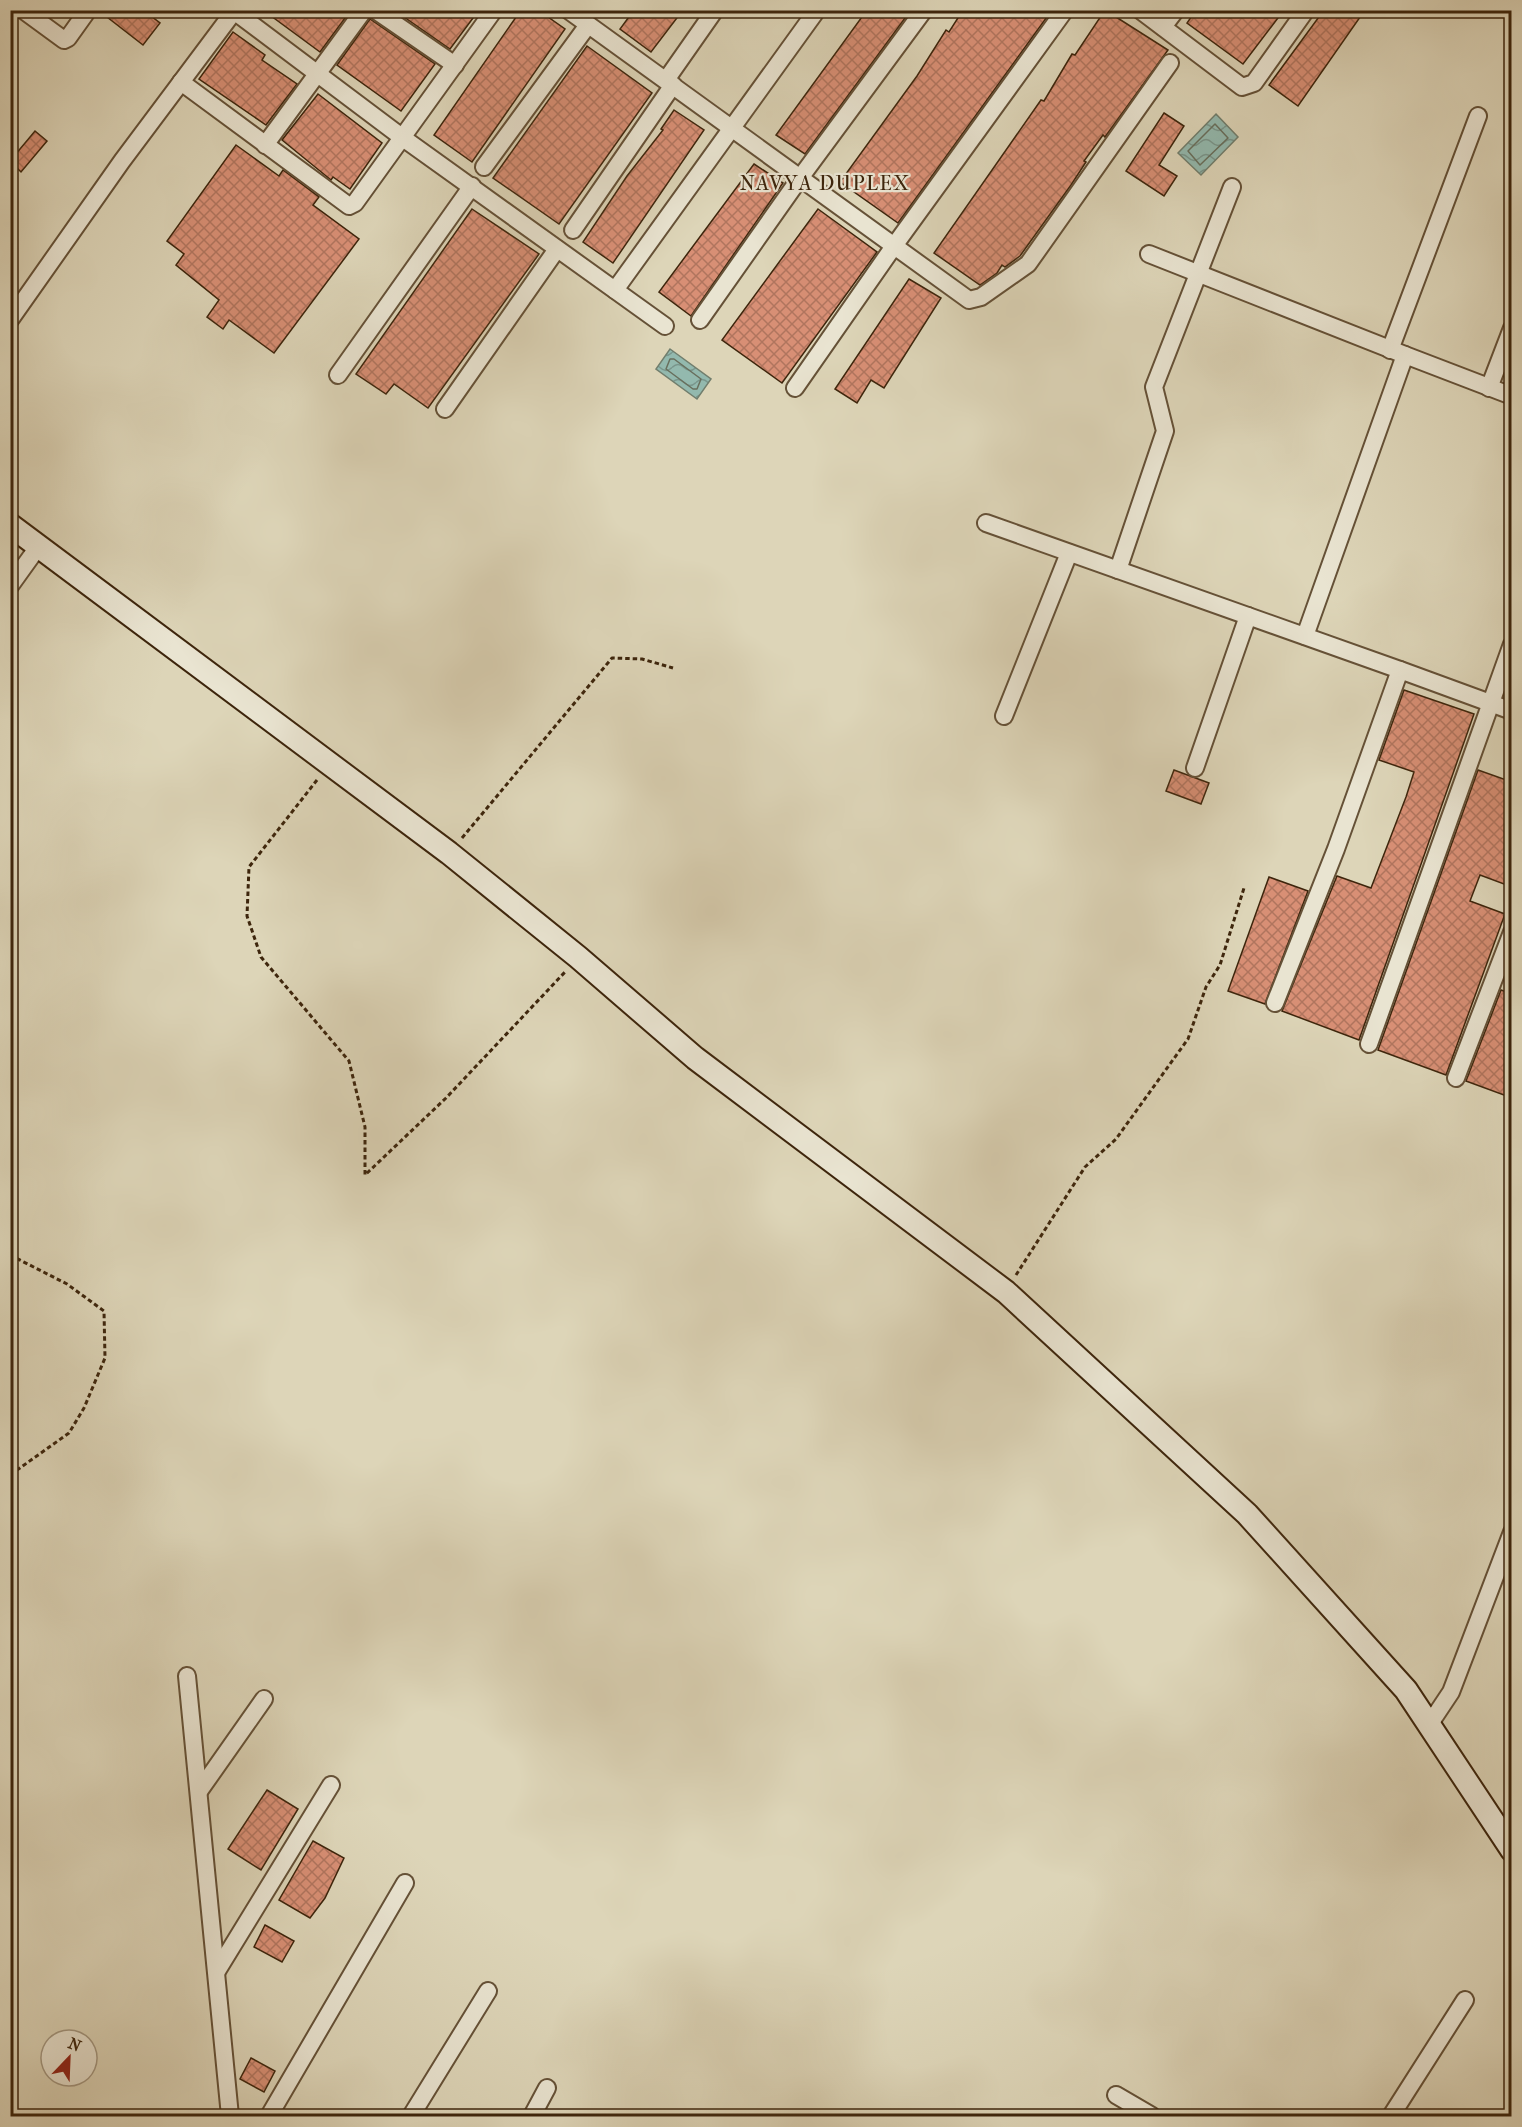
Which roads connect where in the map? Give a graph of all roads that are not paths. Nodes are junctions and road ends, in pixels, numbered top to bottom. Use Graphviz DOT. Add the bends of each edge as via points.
graph roads {
  1 [pos="23,10"];
  2 [pos="88,10"];
  3 [pos="364,10"];
  4 [pos="375,10"];
  5 [pos="494,10"];
  6 [pos="715,10"];
  7 [pos="817,10"];
  8 [pos="924,10"];
  9 [pos="1065,10"];
  10 [pos="1140,10"];
  11 [pos="1176,10"];
  12 [pos="1306,10"];
  13 [pos="235,11"];
  14 [pos="572,12"];
  15 [pos="588,25"];
  16 [pos="1163,27"];
  17 [pos="1170,63"];
  18 [pos="455,65"];
  19 [pos="317,75"];
  20 [pos="181,82"];
  21 [pos="670,83"];
  22 [pos="1478,116"];
  23 [pos="730,127"];
  24 [pos="403,138"];
  25 [pos="265,145"];
  26 [pos="484,167"];
  27 [pos="800,178"];
  28 [pos="472,186"];
  29 [pos="1232,187"];
  30 [pos="573,230"];
  31 [pos="894,246"];
  32 [pos="557,249"];
  33 [pos="1149,254"];
  34 [pos="1198,274"];
  35 [pos="615,290"];
  36 [pos="10,320"];
  37 [pos="700,320"];
  38 [pos="665,326"];
  39 [pos="1512,328"];
  40 [pos="1397,353"];
  41 [pos="338,375"];
  42 [pos="1489,387"];
  43 [pos="795,388"];
  44 [pos="1512,396"];
  45 [pos="445,409"];
  46 [pos="987,523"];
  47 [pos="10,525"];
  48 [pos="38,547"];
  49 [pos="1069,552"];
  50 [pos="1118,570"];
  51 [pos="10,586"];
  52 [pos="1248,616"];
  53 [pos="1305,636"];
  54 [pos="1512,644"];
  55 [pos="1400,670"];
  56 [pos="1490,703"];
  57 [pos="1512,711"];
  58 [pos="1004,716"];
  59 [pos="1195,768"];
  60 [pos="1512,932"];
  61 [pos="1275,1003"];
  62 [pos="1369,1044"];
  63 [pos="1456,1078"];
  64 [pos="1512,1532"];
  65 [pos="187,1676"];
  66 [pos="264,1699"];
  67 [pos="1429,1725"];
  68 [pos="331,1785"];
  69 [pos="200,1790"];
  70 [pos="1512,1850"];
  71 [pos="405,1883"];
  72 [pos="217,1971"];
  73 [pos="488,1990"];
  74 [pos="1465,2000"];
  75 [pos="547,2088"];
  76 [pos="1116,2095"];
  77 [pos="230,2116"];
  78 [pos="269,2116"];
  79 [pos="411,2116"];
  80 [pos="532,2116"];
  81 [pos="1152,2116"];
  82 [pos="1391,2116"];
  1 -- 2 [label="street" via="64,40"];
  3 -- 19 [label="street"];
  4 -- 18 [label="street"];
  5 -- 18 [label="street"];
  6 -- 21 [label="street"];
  7 -- 23 [label="street"];
  8 -- 27 [label="street"];
  9 -- 31 [label="street"];
  10 -- 16 [label="street"];
  11 -- 16 [label="street"];
  12 -- 16 [label="street" via="1254,83 1247,87"];
  13 -- 19 [label="street"];
  13 -- 20 [label="street"];
  14 -- 15 [label="street"];
  15 -- 21 [label="street"];
  15 -- 26 [label="street"];
  17 -- 31 [label="street" via="1028,264 981,297 969,300"];
  18 -- 24 [label="street"];
  19 -- 24 [label="street"];
  19 -- 25 [label="street"];
  20 -- 25 [label="street"];
  20 -- 36 [label="street"];
  21 -- 23 [label="street"];
  21 -- 30 [label="street"];
  22 -- 40 [label="street"];
  23 -- 27 [label="street"];
  23 -- 35 [label="street"];
  24 -- 25 [label="street" via="349,206"];
  24 -- 28 [label="street"];
  27 -- 31 [label="street"];
  27 -- 37 [label="street"];
  28 -- 32 [label="street"];
  28 -- 41 [label="street"];
  29 -- 34 [label="street"];
  31 -- 43 [label="street"];
  32 -- 35 [label="street"];
  32 -- 45 [label="street"];
  33 -- 34 [label="street"];
  34 -- 40 [label="street"];
  34 -- 50 [label="street" via="1154,387 1165,431"];
  35 -- 38 [label="street"];
  39 -- 42 [label="street"];
  40 -- 42 [label="street"];
  40 -- 53 [label="street"];
  42 -- 44 [label="street"];
  46 -- 49 [label="street"];
  47 -- 48 [label="street"];
  48 -- 51 [label="street"];
  48 -- 67 [label="street" via="449,853 695,1058 1006,1292 1247,1514 1406,1690"];
  49 -- 50 [label="street"];
  49 -- 58 [label="street"];
  50 -- 52 [label="street"];
  52 -- 53 [label="street"];
  52 -- 59 [label="street"];
  53 -- 55 [label="street"];
  54 -- 56 [label="street"];
  55 -- 56 [label="street"];
  55 -- 61 [label="street"];
  56 -- 57 [label="street"];
  56 -- 62 [label="street"];
  60 -- 63 [label="street"];
  64 -- 67 [label="street" via="1451,1692"];
  65 -- 69 [label="street"];
  66 -- 69 [label="street"];
  67 -- 70 [label="street"];
  68 -- 72 [label="street"];
  69 -- 72 [label="street"];
  71 -- 78 [label="street"];
  72 -- 77 [label="street"];
  73 -- 79 [label="street"];
  74 -- 82 [label="street"];
  75 -- 80 [label="street"];
  76 -- 81 [label="street"];
}
